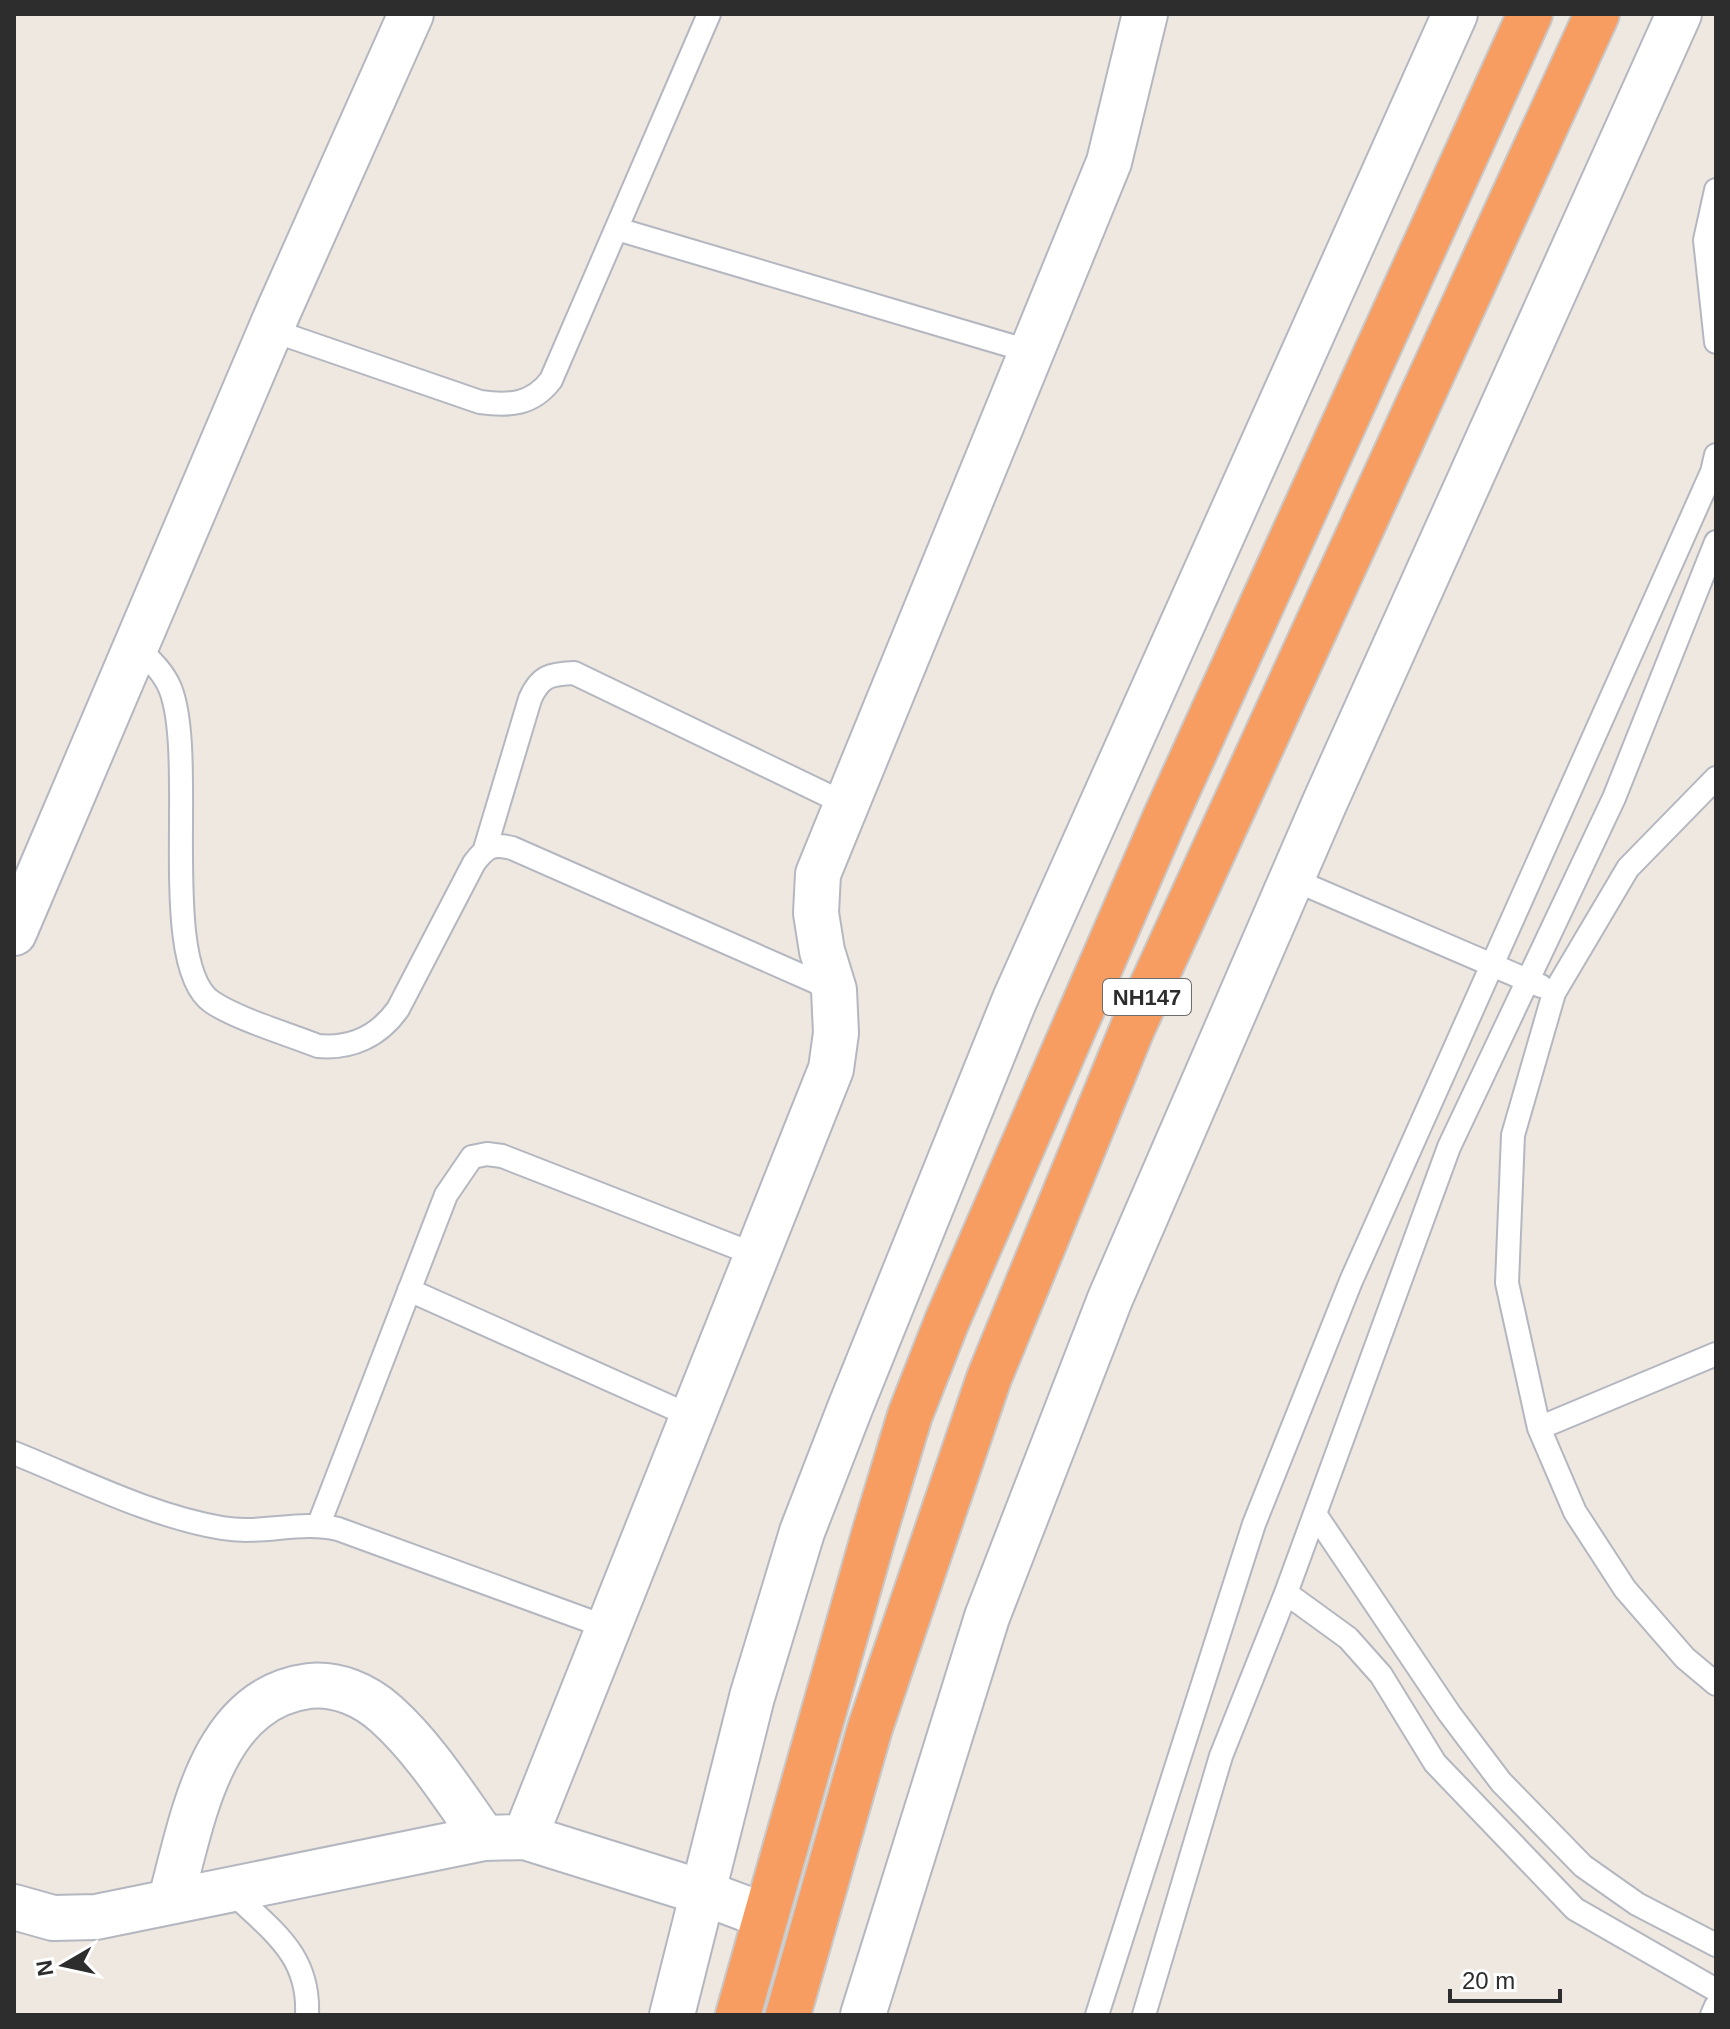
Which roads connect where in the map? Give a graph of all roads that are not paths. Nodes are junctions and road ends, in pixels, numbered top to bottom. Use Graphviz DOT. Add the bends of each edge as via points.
graph roads {
  1 [pos="411,14"];
  2 [pos="709,14"];
  3 [pos="1145,14"];
  4 [pos="1455,14"];
  5 [pos="1530,14"];
  6 [pos="1597,14"];
  7 [pos="1679,14"];
  8 [pos="1716,190"];
  9 [pos="617,229"];
  10 [pos="271,330"];
  11 [pos="1716,342"];
  12 [pos="1032,352"];
  13 [pos="1715,466"];
  14 [pos="1716,542"];
  15 [pos="136,646"];
  16 [pos="1716,778"];
  17 [pos="848,805"];
  18 [pos="485,849"];
  19 [pos="1292,879"];
  20 [pos="14,933"];
  21 [pos="1491,963"];
  22 [pos="1528,979"];
  23 [pos="834,990"];
  24 [pos="1554,993"];
  25 [pos="756,1255"];
  26 [pos="409,1290"];
  27 [pos="1716,1354"];
  28 [pos="693,1417"];
  29 [pos="1539,1428"];
  30 [pos="14,1453"];
  31 [pos="1315,1514"];
  32 [pos="319,1524"];
  33 [pos="1286,1593"];
  34 [pos="609,1628"];
  35 [pos="1716,1684"];
  36 [pos="505,1838"];
  37 [pos="230,1890"];
  38 [pos="704,1893"];
  39 [pos="170,1902"];
  40 [pos="14,1907"];
  41 [pos="765,1916"];
  42 [pos="1716,1945"];
  43 [pos="1716,1990"];
  44 [pos="1716,2006"];
  45 [pos="307,2015"];
  46 [pos="672,2015"];
  47 [pos="738,2015"];
  48 [pos="788,2015"];
  49 [pos="863,2015"];
  50 [pos="1097,2015"];
  51 [pos="1144,2015"];
  52 [pos="1712,2015"];
  1 -- 10 [label="street"];
  2 -- 9 [label="lane"];
  3 -- 12 [label="street" via="1109,162"];
  4 -- 38 [label="street" via="1015,999 850,1408 802,1532 752,1697"];
  5 -- 41 [label="highway, NH147" via="1164,820 947,1321 910,1415"];
  6 -- 48 [label="highway, NH147" via="1133,1027 989,1378 870,1728"];
  7 -- 19 [label="street"];
  8 -- 11 [label="lane" via="1705,240"];
  9 -- 10 [label="lane" via="551,380 539,395 523,402 480,402"];
  9 -- 12 [label="lane"];
  10 -- 15 [label="street"];
  12 -- 17 [label="street"];
  13 -- 21 [label="lane"];
  14 -- 22 [label="lane" via="1614,798"];
  15 -- 18 [label="lane" via="171,689 183,753 181,916 193,973 211,1002 318,1046 337,1048 371,1035 398,1009"];
  15 -- 20 [label="street"];
  16 -- 24 [label="lane" via="1628,868"];
  17 -- 18 [label="lane" via="574,673 550,674 538,682 530,699"];
  17 -- 23 [label="street" via="818,874 816,913"];
  18 -- 23 [label="lane" via="496,844 512,848"];
  19 -- 21 [label="lane"];
  19 -- 49 [label="street" via="1110,1299 987,1617"];
  21 -- 22 [label="lane"];
  21 -- 50 [label="lane" via="1351,1281 1254,1524"];
  22 -- 24 [label="lane"];
  22 -- 31 [label="lane" via="1449,1147"];
  23 -- 25 [label="street" via="831,1069"];
  24 -- 29 [label="lane" via="1513,1135 1507,1283"];
  25 -- 26 [label="lane" via="520,1162 487,1154 472,1157 446,1195"];
  25 -- 28 [label="street"];
  26 -- 28 [label="lane"];
  26 -- 32 [label="lane"];
  27 -- 29 [label="lane"];
  28 -- 34 [label="street"];
  29 -- 35 [label="lane" via="1575,1512 1625,1589 1685,1658"];
  30 -- 32 [label="lane" via="159,1511 220,1528 247,1531"];
  31 -- 33 [label="lane"];
  31 -- 42 [label="lane" via="1501,1782 1583,1866 1637,1904"];
  32 -- 34 [label="lane"];
  33 -- 43 [label="lane" via="1348,1638 1381,1675 1435,1763 1575,1909"];
  33 -- 51 [label="lane" via="1221,1756"];
  34 -- 36 [label="street"];
  36 -- 37 [label="street"];
  36 -- 38 [label="street"];
  36 -- 39 [label="street" via="385,1713 356,1694 325,1684 290,1689 257,1706 227,1738 205,1778"];
  37 -- 39 [label="street"];
  37 -- 45 [label="lane" via="294,1955 305,1975"];
  38 -- 41 [label="street"];
  38 -- 46 [label="street"];
  39 -- 40 [label="street" via="96,1917 53,1918"];
  41 -- 47 [label="highway, NH147"];
  44 -- 52 [label="lane"];
}
